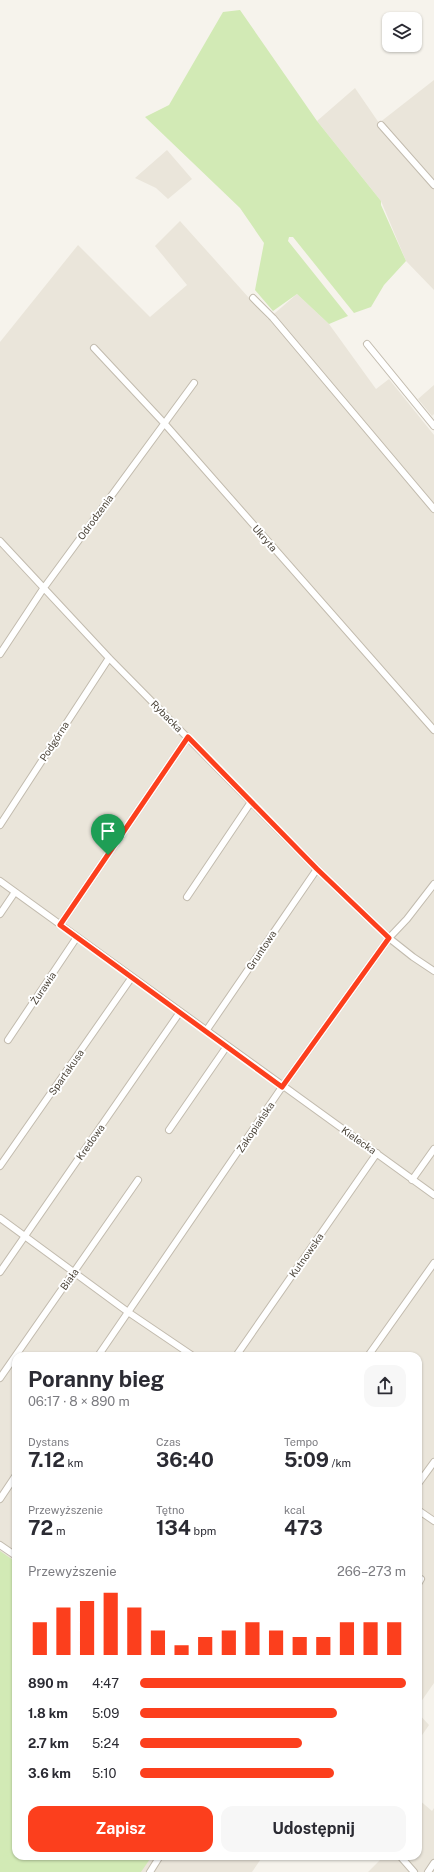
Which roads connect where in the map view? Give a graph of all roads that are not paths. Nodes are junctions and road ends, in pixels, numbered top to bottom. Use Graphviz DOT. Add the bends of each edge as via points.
graph roads {
  1 [pos="381,125"];
  2 [pos="434,186"];
  3 [pos="253,298"];
  4 [pos="367,344"];
  5 [pos="94,348"];
  6 [pos="194,383"];
  7 [pos="164,423"];
  8 [pos="434,426"];
  9 [pos="434,510"];
  10 [pos="0,541"];
  11 [pos="43,589"];
  12 [pos="0,654"];
  13 [pos="109,658"];
  14 [pos="434,730"];
  15 [pos="188,737"];
  16 [pos="251,802"];
  17 [pos="0,825"];
  18 [pos="317,869"];
  19 [pos="0,881"];
  20 [pos="434,884"];
  21 [pos="15,892"];
  22 [pos="187,897"];
  23 [pos="0,914"];
  24 [pos="60,925"];
  25 [pos="77,937"];
  26 [pos="389,938"];
  27 [pos="434,971"];
  28 [pos="132,977"];
  29 [pos="180,1012"];
  30 [pos="206,1031"];
  31 [pos="8,1040"];
  32 [pos="227,1046"];
  33 [pos="282,1087"];
  34 [pos="169,1130"];
  35 [pos="434,1149"];
  36 [pos="377,1153"];
  37 [pos="0,1166"];
  38 [pos="138,1180"];
  39 [pos="412,1180"];
  40 [pos="434,1195"];
  41 [pos="0,1218"];
  42 [pos="26,1237"];
  43 [pos="434,1263"];
  44 [pos="0,1272"];
  45 [pos="74,1272"];
  46 [pos="128,1312"];
  47 [pos="18,1352"];
  48 [pos="101,1352"];
  49 [pos="187,1352"];
  50 [pos="239,1352"];
  51 [pos="371,1352"];
  52 [pos="12,1361"];
  53 [pos="0,1378"];
  54 [pos="434,1462"];
  55 [pos="422,1478"];
  56 [pos="12,1481"];
  57 [pos="0,1499"];
  58 [pos="422,1513"];
  59 [pos="434,1521"];
  60 [pos="0,1545"];
  61 [pos="12,1553"];
  62 [pos="158,1860"];
  63 [pos="404,1860"];
  64 [pos="434,1863"];
  65 [pos="150,1872"];
  66 [pos="414,1872"];
  67 [pos="428,1872"];
  1 -- 2 [label="street"];
  3 -- 9 [label="street" via="273,318"];
  4 -- 8 [label="street"];
  5 -- 7 [label="street, Ukryta"];
  6 -- 7 [label="street, Odrodzenia"];
  7 -- 11 [label="street, Odrodzenia"];
  7 -- 14 [label="street, Ukryta"];
  10 -- 11 [label="street, Rybacka"];
  11 -- 12 [label="street, Odrodzenia"];
  11 -- 13 [label="street, Rybacka"];
  13 -- 15 [label="street, Rybacka"];
  13 -- 17 [label="street, Podgórna"];
  15 -- 16 [label="street, Rybacka"];
  15 -- 24 [label="street"];
  16 -- 18 [label="street, Rybacka"];
  16 -- 22 [label="street"];
  18 -- 26 [label="street, Rybacka"];
  18 -- 30 [label="street, Gruntowa"];
  19 -- 21 [label="street, Kielecka"];
  20 -- 26 [label="street, Zakopiańska"];
  21 -- 23 [label="street"];
  21 -- 24 [label="street, Kielecka"];
  24 -- 25 [label="street, Kielecka"];
  25 -- 28 [label="street, Kielecka"];
  25 -- 31 [label="street, Żurawia"];
  26 -- 27 [label="street, Rybacka"];
  26 -- 33 [label="street, Zakopiańska"];
  28 -- 29 [label="street, Kielecka"];
  28 -- 37 [label="street, Spartakusa"];
  29 -- 30 [label="street, Kielecka"];
  29 -- 42 [label="street, Kredowa"];
  30 -- 32 [label="street, Kielecka"];
  32 -- 33 [label="street, Kielecka"];
  32 -- 34 [label="street"];
  33 -- 36 [label="street, Kielecka"];
  33 -- 46 [label="street, Zakopiańska"];
  35 -- 39 [label="street"];
  36 -- 39 [label="street, Kielecka"];
  36 -- 50 [label="street, Kutnowska"];
  38 -- 45 [label="street, Biała"];
  39 -- 40 [label="street, Kielecka"];
  41 -- 42 [label="street"];
  42 -- 44 [label="street, Kredowa"];
  42 -- 45 [label="street"];
  43 -- 51 [label="street"];
  45 -- 46 [label="street"];
  45 -- 47 [label="street, Biała"];
  46 -- 48 [label="street, Zakopiańska"];
  46 -- 49 [label="street"];
  52 -- 53 [label="street, Biała"];
  54 -- 55 [label="street"];
  56 -- 57 [label="street"];
  58 -- 59 [label="street"];
  60 -- 61 [label="street"];
  62 -- 65 [label="street"];
  63 -- 66 [label="street"];
  64 -- 67 [label="street"];
}
